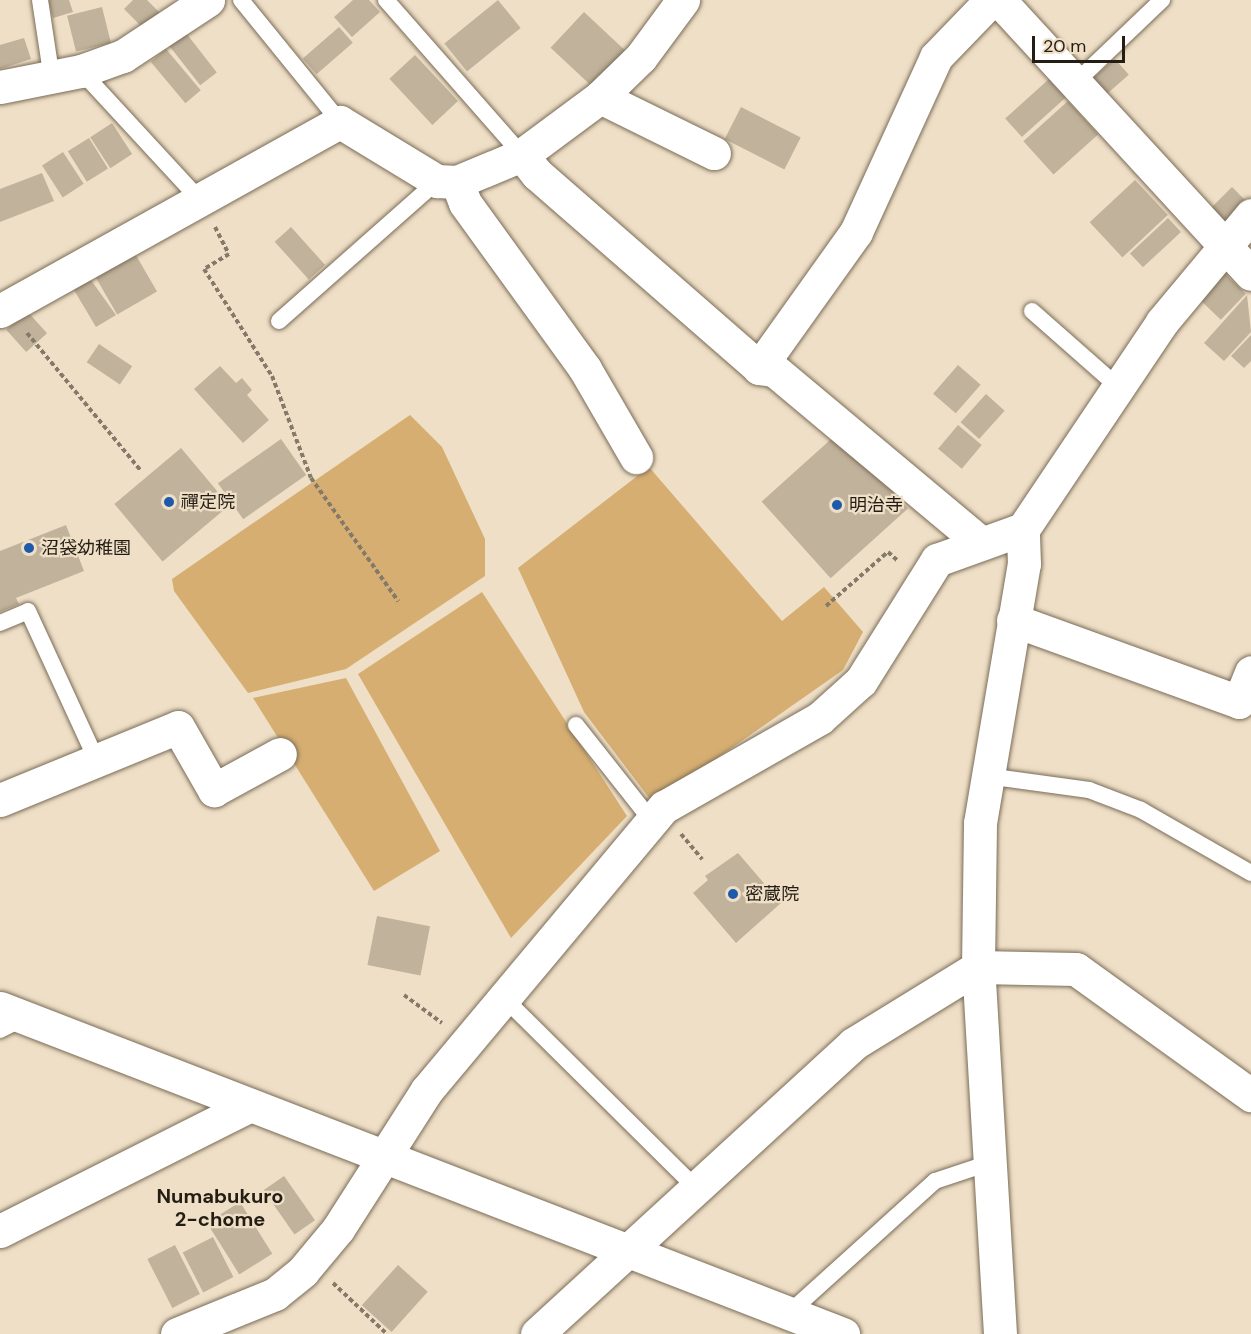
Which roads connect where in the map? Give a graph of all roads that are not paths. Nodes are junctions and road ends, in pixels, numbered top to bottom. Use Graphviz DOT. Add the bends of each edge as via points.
graph roads {
  1 [pos="40,0"];
  2 [pos="208,0"];
  3 [pos="241,0"];
  4 [pos="386,0"];
  5 [pos="682,0"];
  6 [pos="991,0"];
  7 [pos="999,0"];
  8 [pos="1162,0"];
  9 [pos="66,72"];
  10 [pos="1074,84"];
  11 [pos="0,87"];
  12 [pos="600,97"];
  13 [pos="340,122"];
  14 [pos="714,153"];
  15 [pos="522,155"];
  16 [pos="447,182"];
  17 [pos="198,198"];
  18 [pos="1251,215"];
  19 [pos="1224,249"];
  20 [pos="1251,274"];
  21 [pos="2,309"];
  22 [pos="1032,311"];
  23 [pos="279,321"];
  24 [pos="759,368"];
  25 [pos="1117,386"];
  26 [pos="636,457"];
  27 [pos="1023,529"];
  28 [pos="980,542"];
  29 [pos="1013,620"];
  30 [pos="0,623"];
  31 [pos="1251,672"];
  32 [pos="576,725"];
  33 [pos="280,754"];
  34 [pos="97,761"];
  35 [pos="987,776"];
  36 [pos="0,800"];
  37 [pos="651,820"];
  38 [pos="1251,873"];
  39 [pos="978,967"];
  40 [pos="503,997"];
  41 [pos="8,1019"];
  42 [pos="1251,1095"];
  43 [pos="250,1105"];
  44 [pos="386,1157"];
  45 [pos="989,1163"];
  46 [pos="694,1186"];
  47 [pos="0,1231"];
  48 [pos="628,1251"];
  49 [pos="789,1313"];
  50 [pos="177,1334"];
  51 [pos="537,1334"];
  52 [pos="841,1334"];
  53 [pos="1000,1334"];
  1 -- 9 [label="lane"];
  2 -- 9 [label="street" via="145,45"];
  3 -- 13 [label="lane"];
  4 -- 15 [label="lane"];
  5 -- 12 [label="street" via="641,57"];
  6 -- 24 [label="street" via="936,57 856,232"];
  7 -- 10 [label="street"];
  8 -- 10 [label="lane"];
  9 -- 11 [label="street"];
  9 -- 17 [label="lane"];
  10 -- 19 [label="street"];
  12 -- 14 [label="street"];
  12 -- 15 [label="street"];
  13 -- 16 [label="street"];
  13 -- 17 [label="street"];
  15 -- 16 [label="street"];
  15 -- 24 [label="street" via="537,174"];
  16 -- 23 [label="lane"];
  16 -- 26 [label="street" via="585,369"];
  17 -- 21 [label="street"];
  18 -- 19 [label="street"];
  19 -- 20 [label="street"];
  19 -- 25 [label="street"];
  22 -- 25 [label="lane"];
  24 -- 28 [label="street" via="774,370"];
  25 -- 27 [label="street"];
  27 -- 28 [label="street"];
  27 -- 29 [label="street" via="1024,564"];
  28 -- 37 [label="street" via="937,560 861,681 820,718 664,807"];
  29 -- 31 [label="street" via="1239,702"];
  29 -- 35 [label="street"];
  30 -- 34 [label="lane" via="28,611"];
  32 -- 37 [label="lane"];
  33 -- 34 [label="street" via="214,790 178,727"];
  34 -- 36 [label="street"];
  35 -- 38 [label="lane" via="1089,790 1141,810"];
  35 -- 39 [label="street" via="980,823"];
  37 -- 40 [label="street"];
  39 -- 42 [label="street" via="1076,969"];
  39 -- 45 [label="street"];
  39 -- 46 [label="street" via="853,1044"];
  40 -- 44 [label="street" via="427,1090"];
  40 -- 46 [label="lane"];
  41 -- 43 [label="street"];
  43 -- 44 [label="street"];
  43 -- 47 [label="street"];
  44 -- 48 [label="street"];
  44 -- 50 [label="street" via="310,1262 275,1294"];
  45 -- 49 [label="lane" via="935,1181"];
  45 -- 53 [label="street"];
  46 -- 48 [label="street"];
  48 -- 49 [label="street"];
  48 -- 51 [label="street"];
  49 -- 52 [label="street"];
}
